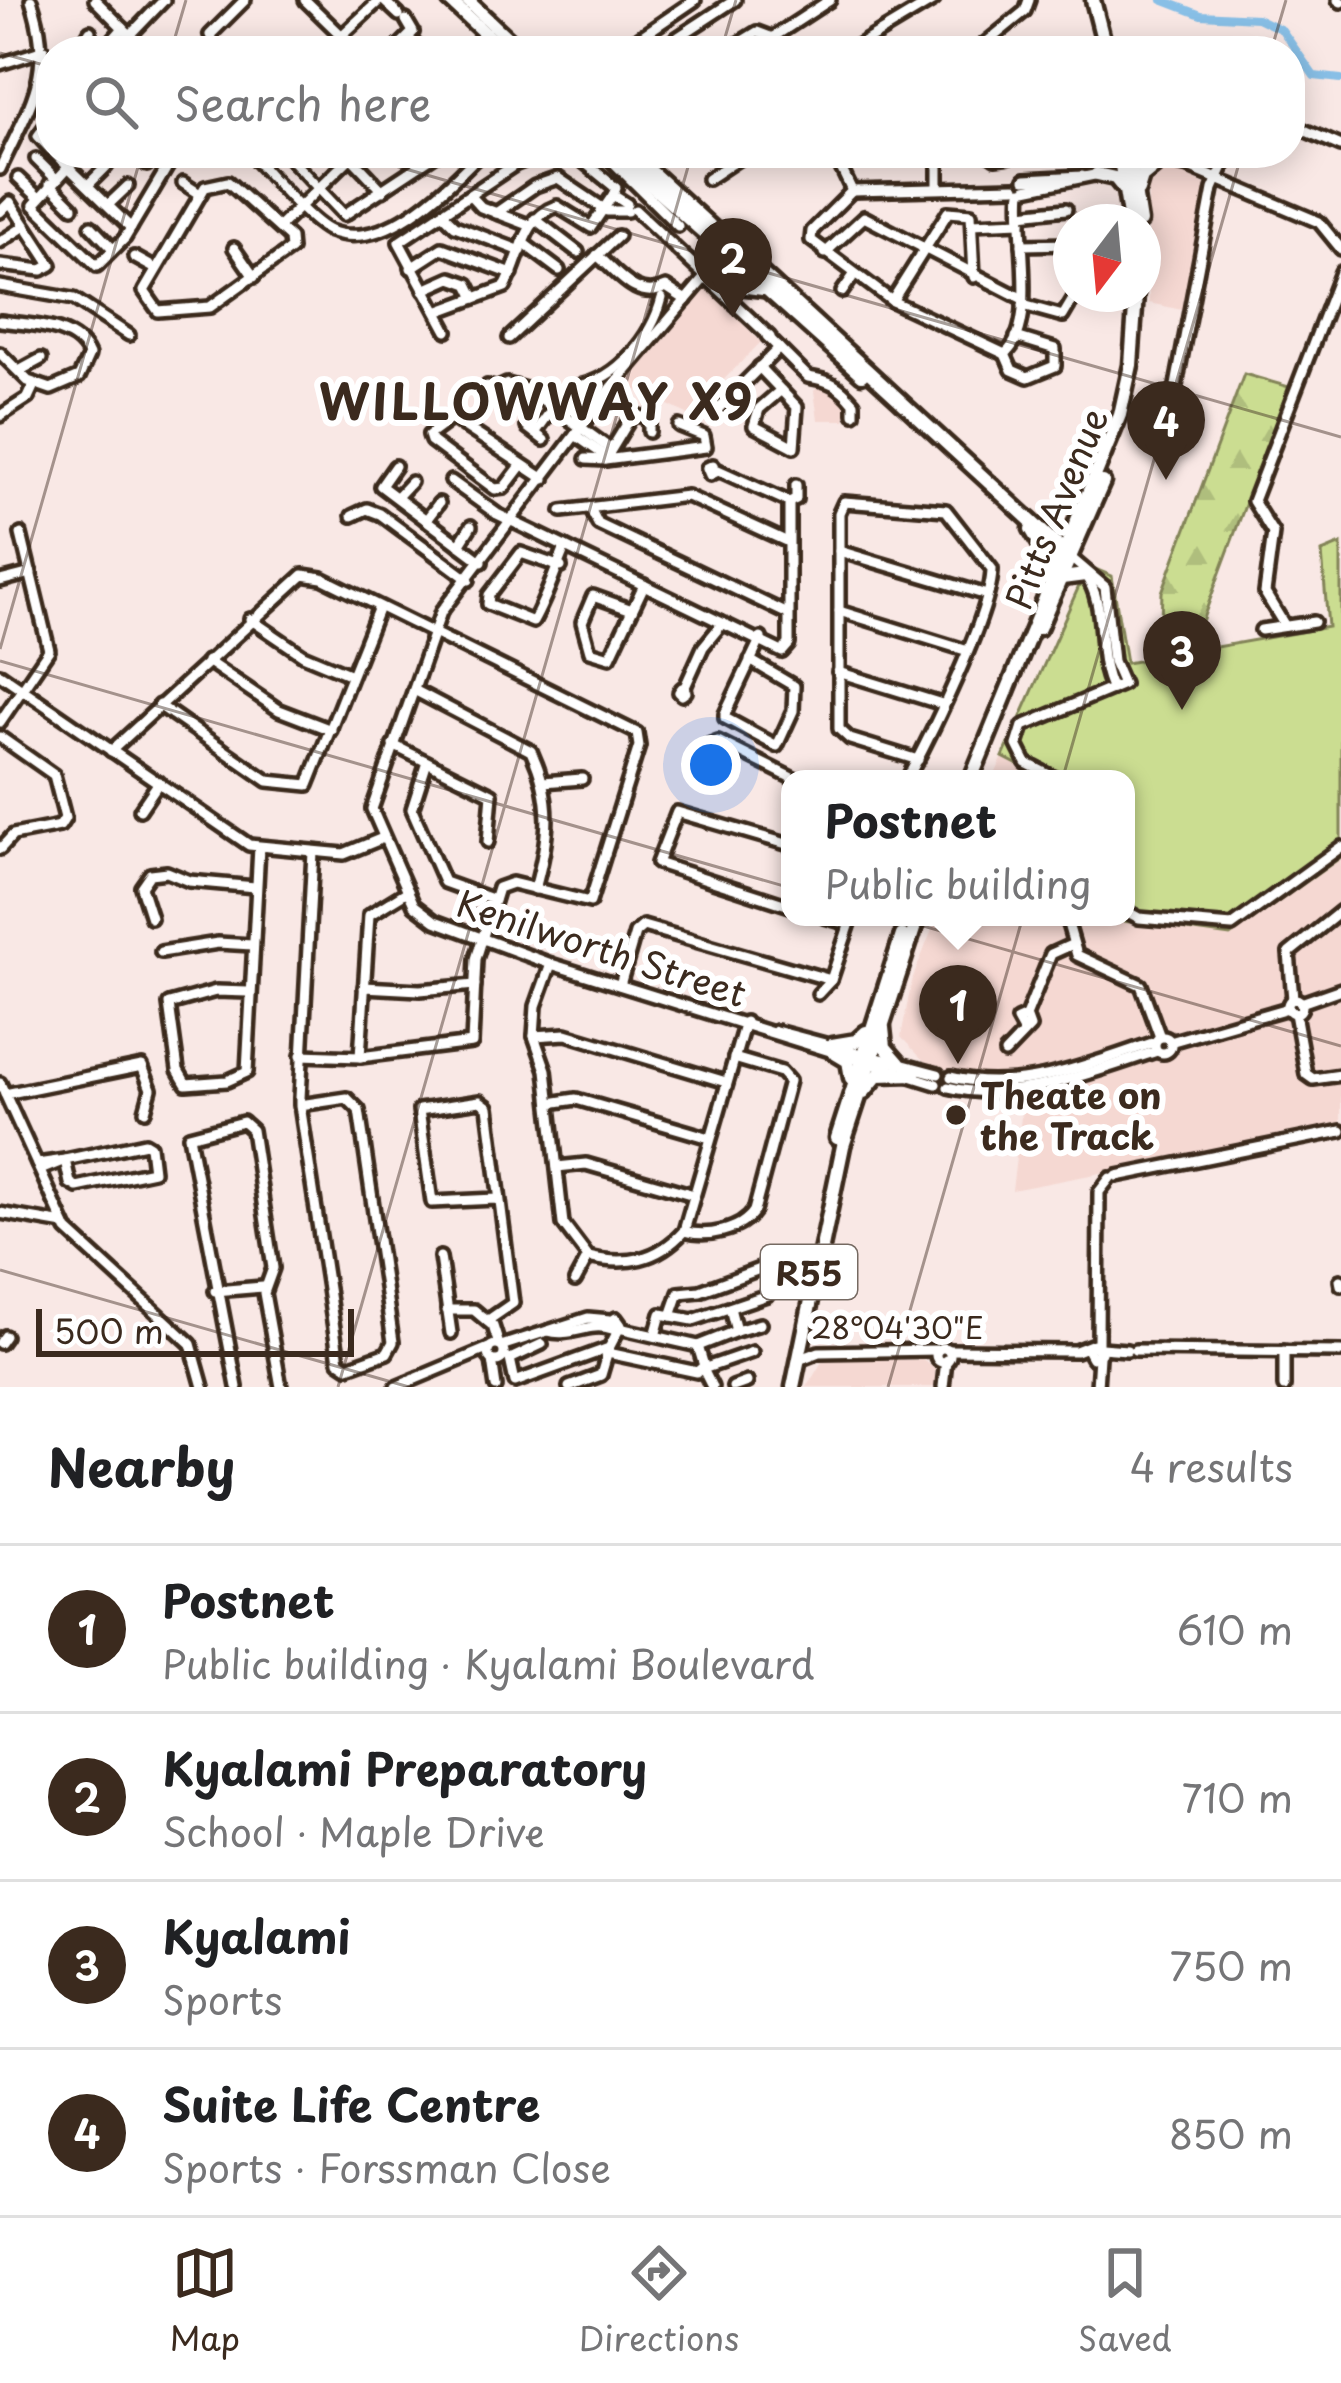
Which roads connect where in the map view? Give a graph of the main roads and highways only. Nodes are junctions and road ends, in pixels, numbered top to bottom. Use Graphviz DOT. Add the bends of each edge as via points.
graph roads {
  1 [pos="449,0"];
  2 [pos="462,0"];
  3 [pos="1093,0"];
  4 [pos="488,36"];
  5 [pos="491,36"];
  6 [pos="504,36"];
  7 [pos="1101,36"];
  8 [pos="632,168"];
  9 [pos="647,168"];
  10 [pos="1100,168"];
  11 [pos="1154,168"];
  12 [pos="1128,170"];
  13 [pos="1127,196"];
  14 [pos="1128,204"];
  15 [pos="1137,204"];
  16 [pos="1138,204"];
  17 [pos="732,258"];
  18 [pos="754,271"];
  19 [pos="767,290"];
  20 [pos="1137,312"];
  21 [pos="1137,312"];
  22 [pos="884,388"];
  23 [pos="1079,516"];
  24 [pos="1030,524"];
  25 [pos="1066,558"];
  26 [pos="1085,575"];
  27 [pos="1056,580"];
  28 [pos="975,770"];
  29 [pos="910,926"];
  30 [pos="911,926"];
  31 [pos="886,1009"];
  32 [pos="870,1026"];
  33 [pos="865,1057"];
  34 [pos="899,1063"];
  35 [pos="914,1074"];
  36 [pos="852,1102"];
  37 [pos="790,1387"];
  1 -- 4 [label="main road"];
  2 -- 5 [label="main road"];
  2 -- 6 [label="main road"];
  3 -- 7 [label="main road"];
  8 -- 17 [label="main road"];
  9 -- 18 [label="main road"];
  10 -- 13 [label="main road" via="1092,175 1118,180"];
  11 -- 16 [label="main road" via="1140,181"];
  12 -- 13 [label="main road"];
  12 -- 15 [label="main road"];
  13 -- 14 [label="main road"];
  17 -- 18 [label="main road"];
  17 -- 19 [label="main road" via="739,286"];
  18 -- 19 [label="main road"];
  18 -- 22 [label="main road"];
  19 -- 22 [label="main road"];
  20 -- 23 [label="main road, Pitts Avenue" via="1127,390"];
  21 -- 25 [label="main road, Pitts Avenue" via="1127,417"];
  22 -- 24 [label="main road"];
  23 -- 24 [label="main road" via="1058,533"];
  23 -- 25 [label="main road, Pitts Avenue"];
  24 -- 25 [label="main road"];
  24 -- 27 [label="main road"];
  25 -- 27 [label="main road, Pitts Avenue"];
  26 -- 27 [label="main road"];
  27 -- 28 [label="main road, Pitts Avenue"];
  29 -- 32 [label="main road, R55"];
  30 -- 31 [label="main road, R55"];
  31 -- 33 [label="main road, R55"];
  31 -- 34 [label="main road" via="883,1042"];
  32 -- 33 [label="main road, R55"];
  32 -- 36 [label="main road" via="856,1041 827,1046 850,1065"];
  33 -- 36 [label="main road, R55"];
  35 -- 36 [label="main road" via="878,1075"];
  36 -- 37 [label="main road, R55"];
  36 -- 37 [label="main road, R55" via="823,1193"];
}
